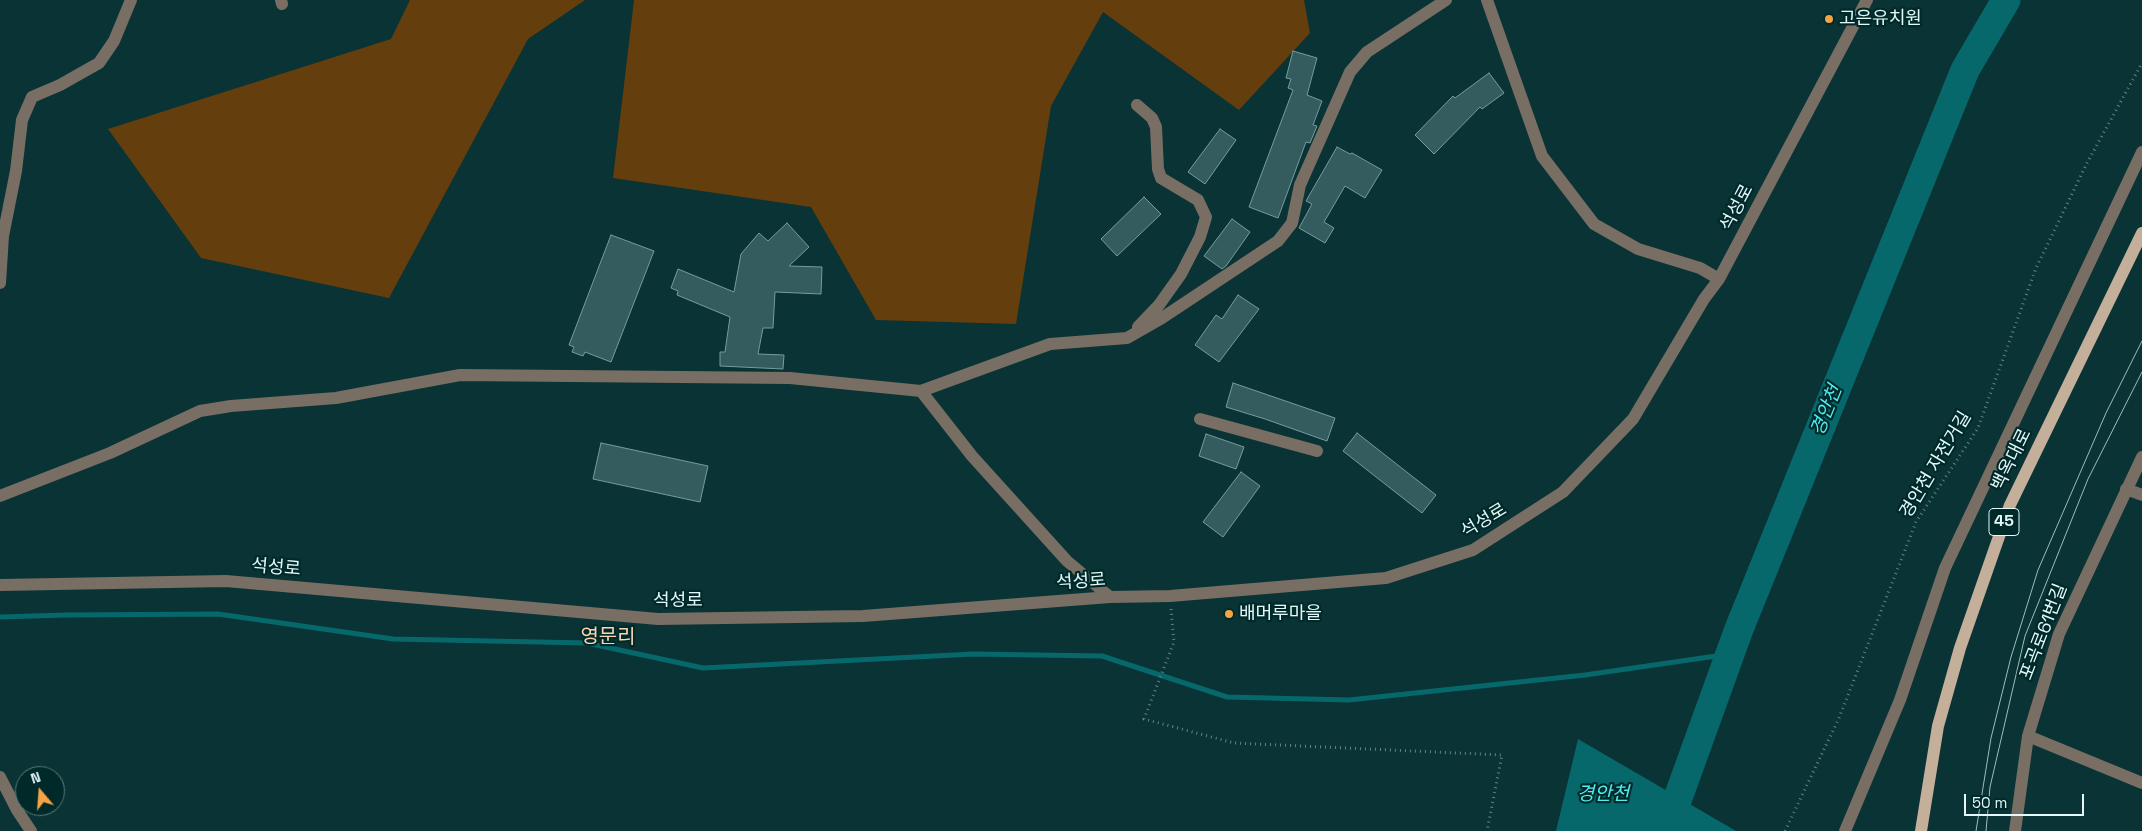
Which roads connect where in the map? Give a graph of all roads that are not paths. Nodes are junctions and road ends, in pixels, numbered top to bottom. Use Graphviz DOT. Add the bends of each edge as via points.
graph roads {
  1 [pos="132,0"];
  2 [pos="1446,0"];
  3 [pos="1487,0"];
  4 [pos="1868,0"];
  5 [pos="1137,105"];
  6 [pos="2142,152"];
  7 [pos="2142,233"];
  8 [pos="1719,279"];
  9 [pos="0,283"];
  10 [pos="1127,338"];
  11 [pos="921,391"];
  12 [pos="1200,418"];
  13 [pos="1317,451"];
  14 [pos="2142,457"];
  15 [pos="2126,489"];
  16 [pos="2142,495"];
  17 [pos="0,496"];
  18 [pos="0,585"];
  19 [pos="1110,597"];
  20 [pos="2028,736"];
  21 [pos="0,777"];
  22 [pos="2142,783"];
  23 [pos="31,831"];
  24 [pos="1845,831"];
  25 [pos="1921,831"];
  26 [pos="2015,831"];
  1 -- 9 [label="street" via="114,41 99,63 32,98 22,120 3,236"];
  2 -- 10 [label="street" via="1367,52 1350,72 1300,185 1292,223 1278,241"];
  3 -- 8 [label="street" via="1542,156 1594,224 1638,249 1700,268"];
  4 -- 8 [label="street, 석성로"];
  5 -- 10 [label="street" via="1152,118 1156,127 1161,178 1198,200 1206,217 1200,237 1181,274 1159,305"];
  6 -- 24 [label="street" via="1945,568 1900,700"];
  7 -- 25 [label="main road, 백옥대로 / 45" via="2010,505 1963,639 1938,726"];
  8 -- 19 [label="street, 석성로" via="1633,419 1562,492 1473,550 1386,578 1170,596"];
  10 -- 11 [label="street" via="1050,344"];
  11 -- 17 [label="street" via="790,378 460,375 336,398 200,411 110,453"];
  11 -- 19 [label="street" via="972,456 1067,561"];
  12 -- 13 [label="street"];
  14 -- 15 [label="street, 포곡로61번길"];
  15 -- 16 [label="street"];
  15 -- 20 [label="street, 포곡로61번길" via="2059,634"];
  18 -- 19 [label="street, 석성로" via="226,582 658,619 863,616"];
  20 -- 22 [label="street"];
  20 -- 26 [label="street, 포곡로61번길"];
  21 -- 23 [label="street"];
}
